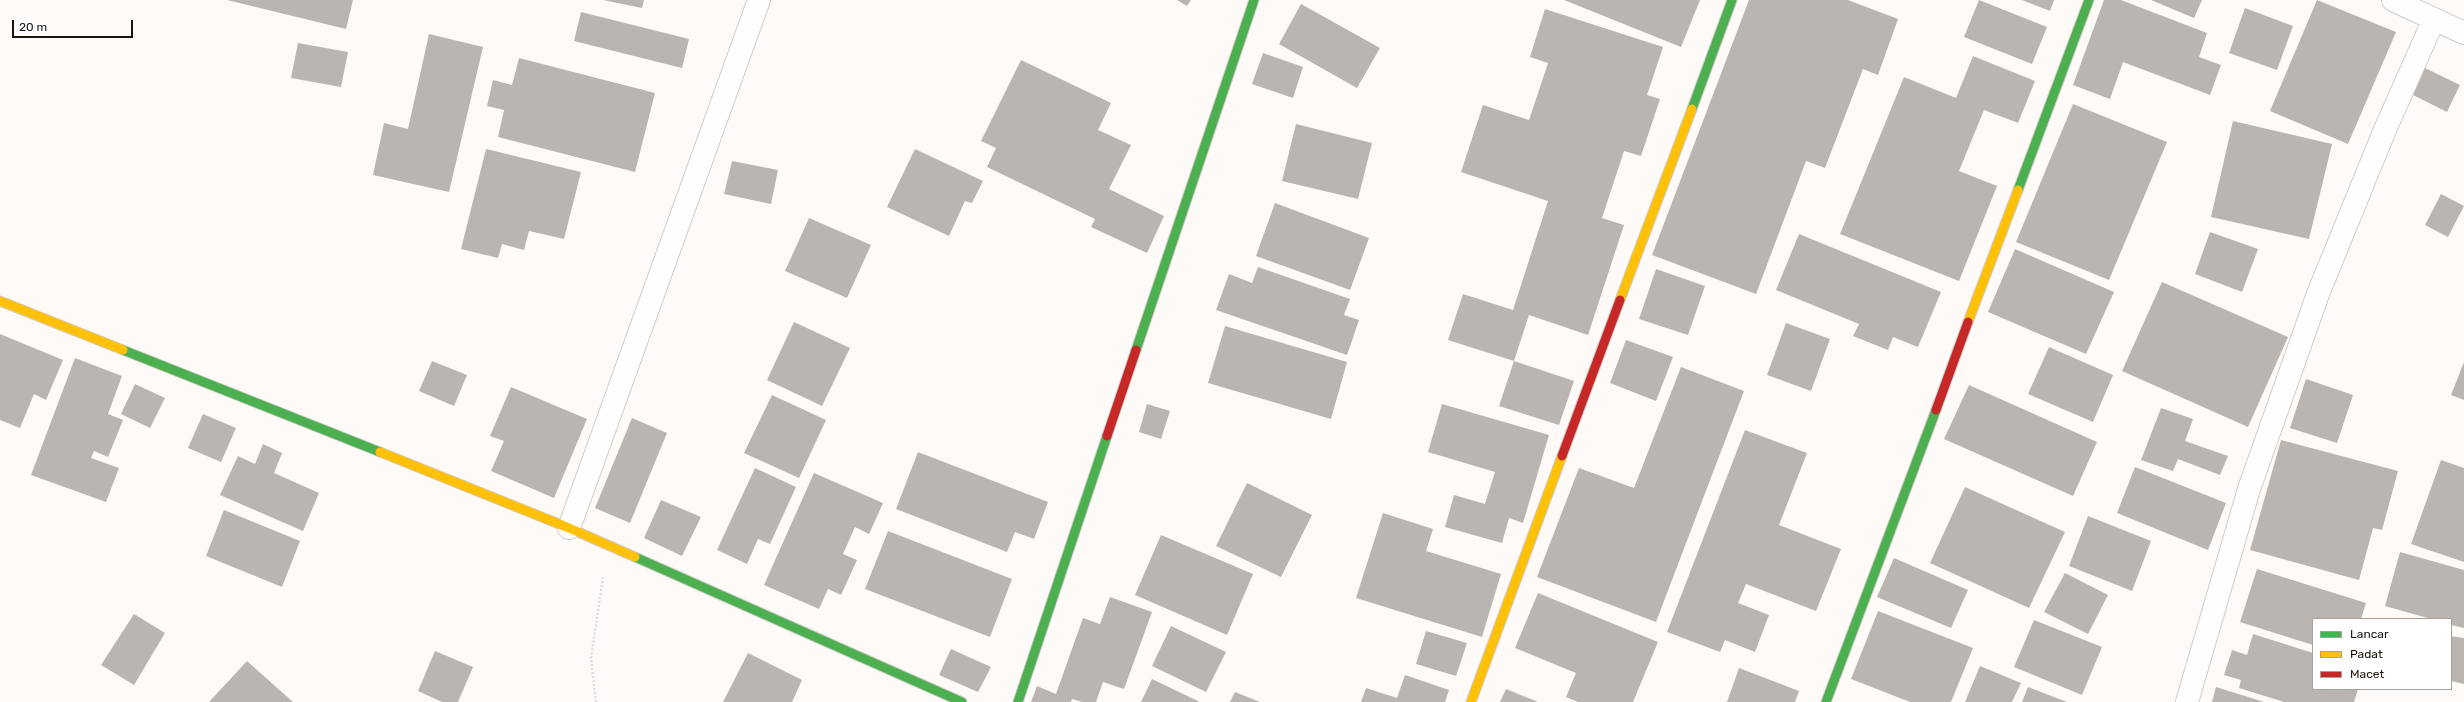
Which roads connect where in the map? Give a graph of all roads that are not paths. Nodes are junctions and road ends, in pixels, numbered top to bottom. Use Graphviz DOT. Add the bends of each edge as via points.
graph roads {
  1 [pos="759,0"];
  2 [pos="1254,0"];
  3 [pos="1732,0"];
  4 [pos="2089,0"];
  5 [pos="2393,0"];
  6 [pos="2434,19"];
  7 [pos="2464,33"];
  8 [pos="0,301"];
  9 [pos="569,528"];
  10 [pos="962,702"];
  11 [pos="1018,702"];
  12 [pos="1471,702"];
  13 [pos="1826,702"];
  14 [pos="2187,702"];
  1 -- 9 [label="street"];
  2 -- 11 [label="street"];
  3 -- 12 [label="street"];
  4 -- 13 [label="street"];
  5 -- 6 [label="street"];
  6 -- 7 [label="street"];
  6 -- 14 [label="street" via="2384,132 2318,294 2249,489"];
  8 -- 9 [label="street"];
  9 -- 10 [label="street"];
}
